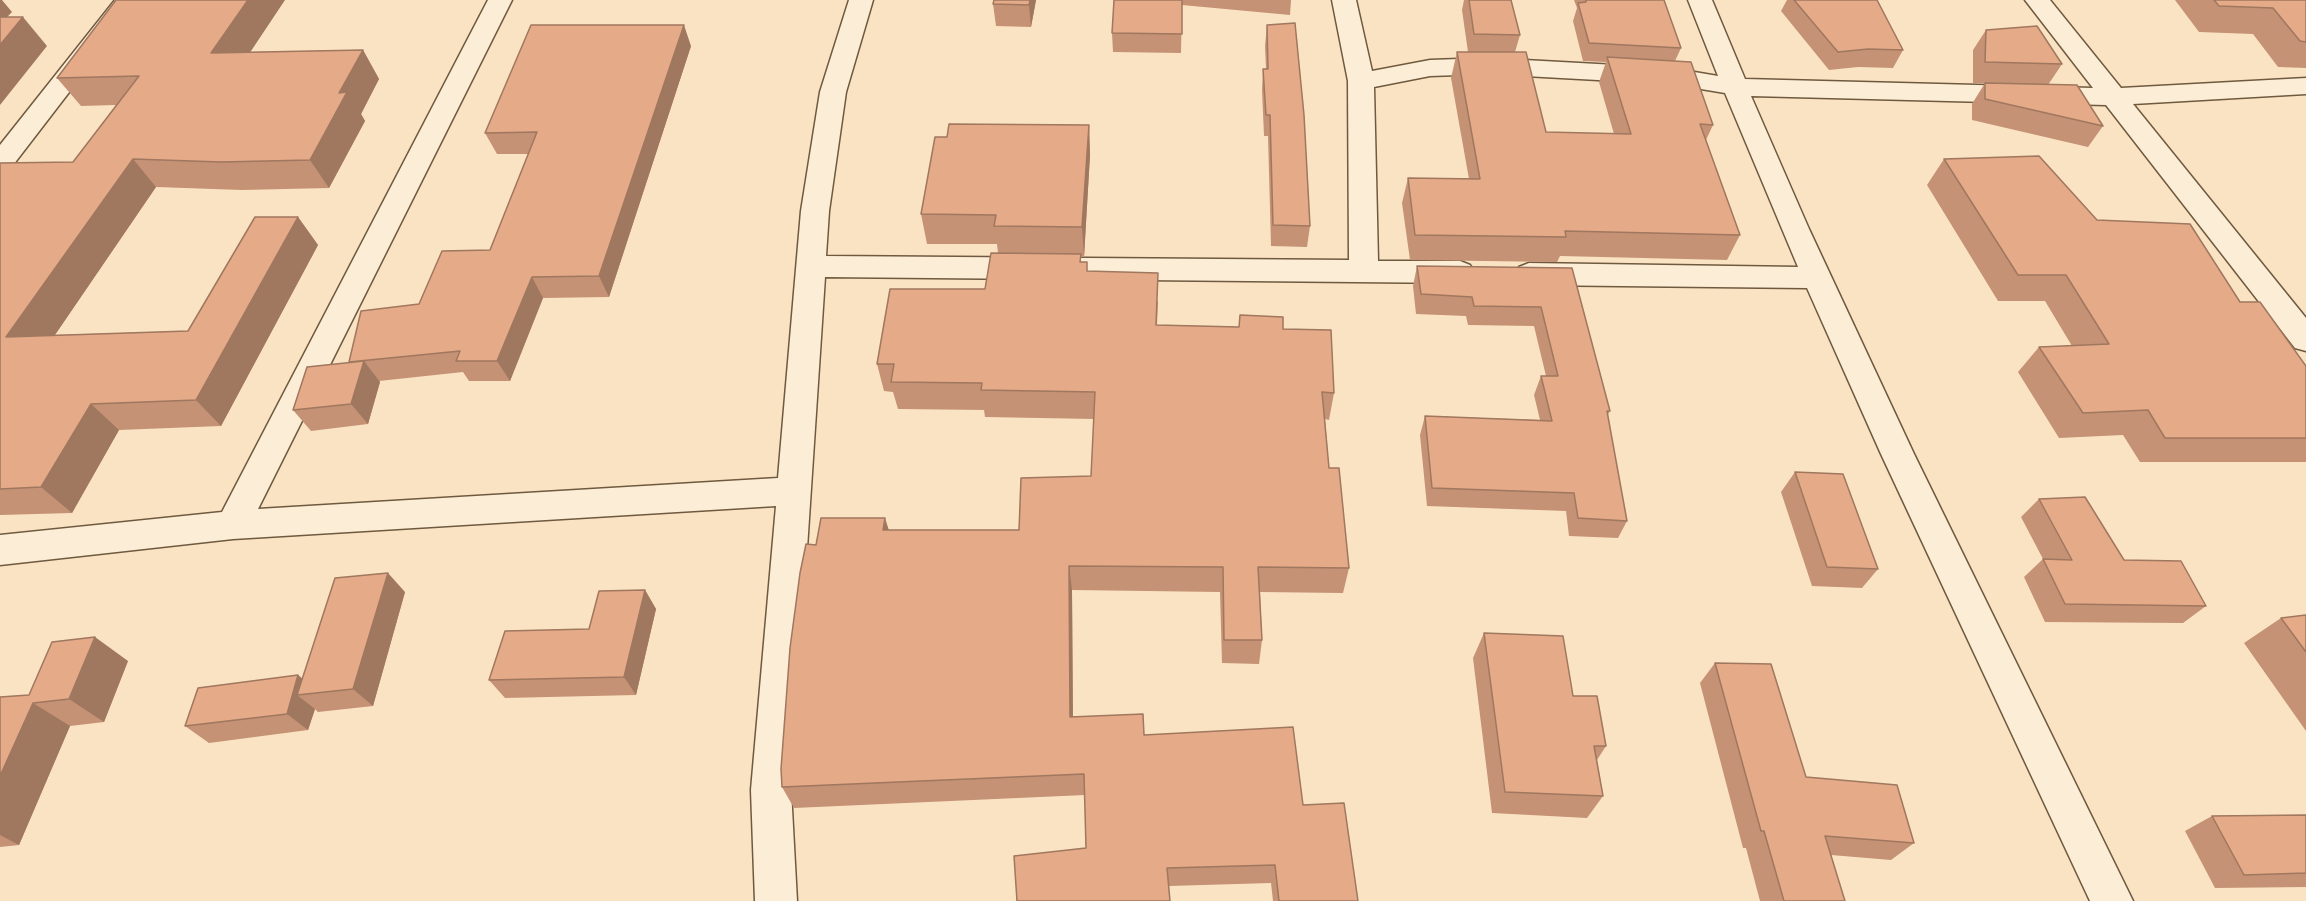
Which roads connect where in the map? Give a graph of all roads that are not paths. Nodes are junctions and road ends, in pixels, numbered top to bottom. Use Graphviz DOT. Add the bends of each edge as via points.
graph roads {
  1 [pos="128,0"];
  2 [pos="500,0"];
  3 [pos="861,0"];
  4 [pos="1344,0"];
  5 [pos="1700,0"];
  6 [pos="2037,0"];
  7 [pos="1361,81"];
  8 [pos="2306,86"];
  9 [pos="1734,87"];
  10 [pos="2114,97"];
  11 [pos="0,163"];
  12 [pos="810,266"];
  13 [pos="1364,271"];
  14 [pos="1815,278"];
  15 [pos="2306,340"];
  16 [pos="794,492"];
  17 [pos="233,525"];
  18 [pos="0,549"];
  19 [pos="777,901"];
  20 [pos="2112,901"];
  1 -- 11 [label="street"];
  2 -- 17 [label="street"];
  3 -- 12 [label="street" via="833,92"];
  4 -- 7 [label="street"];
  5 -- 9 [label="street"];
  6 -- 10 [label="street"];
  7 -- 9 [label="street" via="1430,68 1488,66 1671,76"];
  7 -- 13 [label="street"];
  8 -- 10 [label="street"];
  9 -- 10 [label="street"];
  9 -- 14 [label="street"];
  10 -- 15 [label="street"];
  12 -- 13 [label="street"];
  12 -- 16 [label="street"];
  13 -- 14 [label="street"];
  14 -- 20 [label="street"];
  16 -- 17 [label="street"];
  16 -- 19 [label="street" via="771,790"];
  17 -- 18 [label="street"];
}
